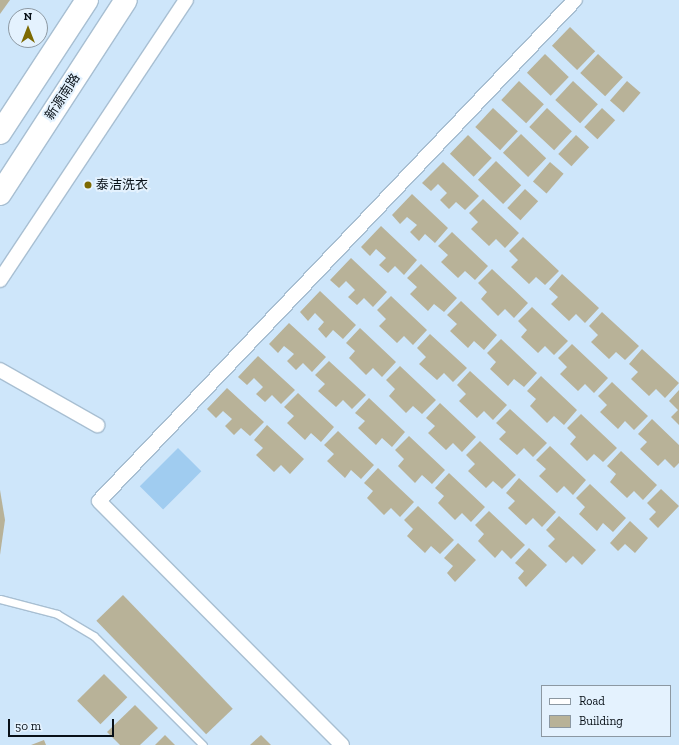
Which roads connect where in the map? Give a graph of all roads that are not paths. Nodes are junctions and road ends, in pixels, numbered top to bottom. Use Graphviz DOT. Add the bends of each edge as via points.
graph roads {
  1 [pos="87,0"];
  2 [pos="126,0"];
  3 [pos="186,0"];
  4 [pos="575,0"];
  5 [pos="0,133"];
  6 [pos="0,194"];
  7 [pos="0,280"];
  8 [pos="0,370"];
  9 [pos="97,425"];
  10 [pos="0,599"];
  11 [pos="203,745"];
  12 [pos="342,745"];
  1 -- 5 [label="main road"];
  2 -- 6 [label="main road, 新源南路"];
  3 -- 7 [label="street"];
  4 -- 12 [label="street" via="99,501"];
  8 -- 9 [label="street"];
  10 -- 11 [label="lane" via="57,614 94,636"];
}
